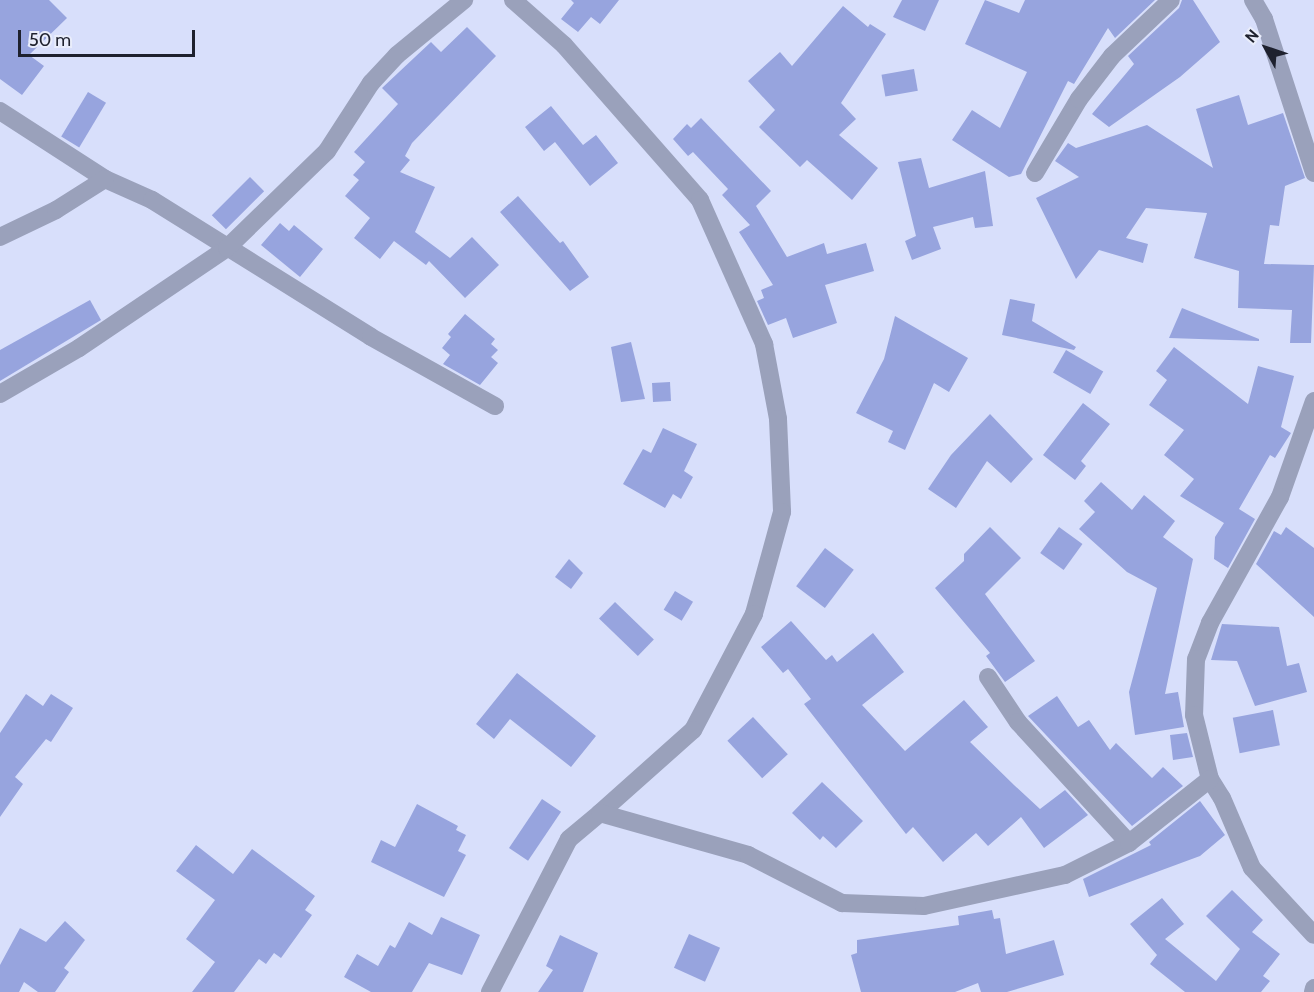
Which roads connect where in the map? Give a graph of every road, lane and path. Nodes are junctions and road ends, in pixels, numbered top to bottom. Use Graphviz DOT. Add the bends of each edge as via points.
graph roads {
  1 [pos="464,0"];
  2 [pos="513,0"];
  3 [pos="1171,0"];
  4 [pos="1253,0"];
  5 [pos="0,111"];
  6 [pos="1035,173"];
  7 [pos="1314,173"];
  8 [pos="105,179"];
  9 [pos="0,237"];
  10 [pos="227,248"];
  11 [pos="0,394"];
  12 [pos="1314,401"];
  13 [pos="495,406"];
  14 [pos="988,677"];
  15 [pos="1210,779"];
  16 [pos="600,813"];
  17 [pos="1129,843"];
  18 [pos="1314,935"];
  19 [pos="490,992"];
  1 -- 10 [label="street" via="390,62 371,83 327,151"];
  2 -- 16 [label="street" via="564,45 700,200 764,344 778,419 782,512 754,614 693,730"];
  3 -- 6 [label="street" via="1112,56 1080,99"];
  4 -- 7 [label="street" via="1264,19"];
  5 -- 8 [label="street"];
  8 -- 9 [label="street" via="57,210"];
  8 -- 10 [label="street" via="152,200"];
  10 -- 11 [label="street" via="80,348"];
  10 -- 13 [label="street" via="371,337"];
  12 -- 15 [label="street" via="1280,497 1210,623 1196,659 1194,715"];
  14 -- 17 [label="street" via="1018,722"];
  15 -- 17 [label="street"];
  15 -- 18 [label="street" via="1252,868"];
  16 -- 17 [label="street" via="748,855 842,903 924,906 1065,875"];
  16 -- 19 [label="street" via="569,839"];
}
